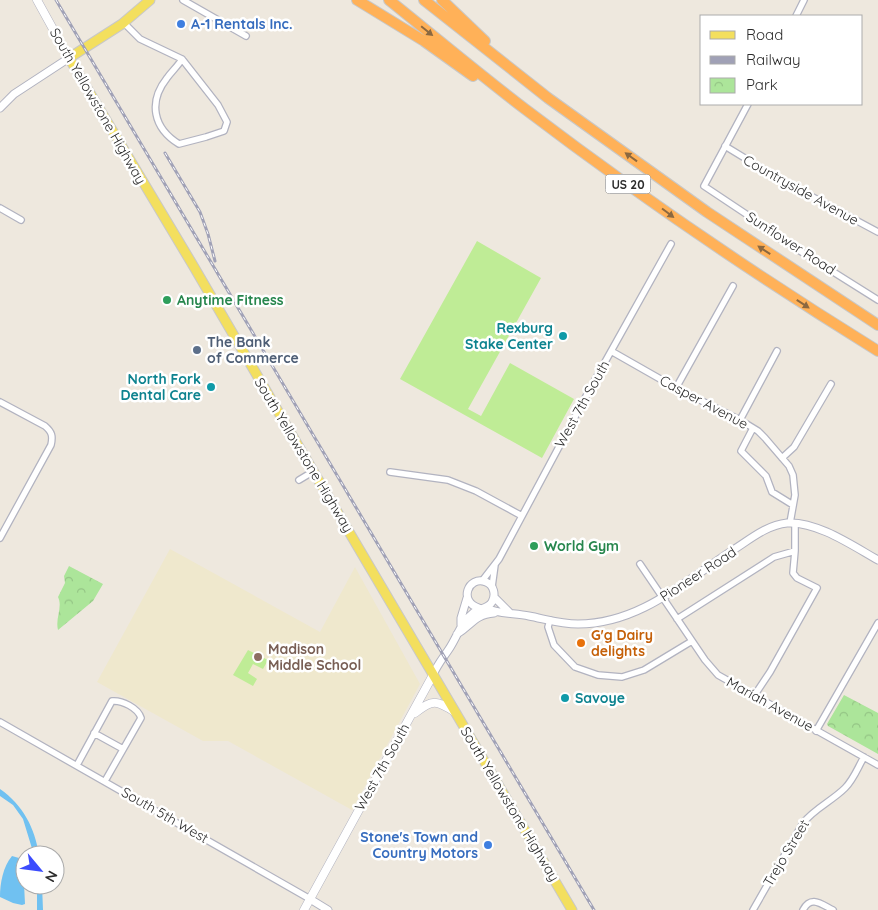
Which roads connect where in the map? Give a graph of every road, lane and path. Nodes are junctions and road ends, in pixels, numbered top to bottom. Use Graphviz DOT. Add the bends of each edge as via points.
graph roads {
  1 [pos="37,0"];
  2 [pos="150,0"];
  3 [pos="183,0"];
  4 [pos="357,0"];
  5 [pos="389,0"];
  6 [pos="424,0"];
  7 [pos="442,0"];
  8 [pos="804,0"];
  9 [pos="796,15"];
  10 [pos="124,23"];
  11 [pos="246,36"];
  12 [pos="69,58"];
  13 [pos="182,60"];
  14 [pos="548,98"];
  15 [pos="747,105"];
  16 [pos="0,108"];
  17 [pos="725,146"];
  18 [pos="602,166"];
  19 [pos="0,208"];
  20 [pos="21,220"];
  21 [pos="878,232"];
  22 [pos="671,244"];
  23 [pos="733,286"];
  24 [pos="878,300"];
  25 [pos="878,325"];
  26 [pos="611,351"];
  27 [pos="776,351"];
  28 [pos="878,351"];
  29 [pos="831,384"];
  30 [pos="676,388"];
  31 [pos="0,402"];
  32 [pos="740,420"];
  33 [pos="754,428"];
  34 [pos="782,458"];
  35 [pos="314,471"];
  36 [pos="390,472"];
  37 [pos="299,480"];
  38 [pos="793,505"];
  39 [pos="522,516"];
  40 [pos="793,523"];
  41 [pos="0,538"];
  42 [pos="795,552"];
  43 [pos="878,560"];
  44 [pos="640,564"];
  45 [pos="495,565"];
  46 [pos="482,581"];
  47 [pos="492,587"];
  48 [pos="494,597"];
  49 [pos="467,598"];
  50 [pos="663,598"];
  51 [pos="482,608"];
  52 [pos="496,612"];
  53 [pos="509,612"];
  54 [pos="677,619"];
  55 [pos="550,620"];
  56 [pos="878,623"];
  57 [pos="461,625"];
  58 [pos="457,634"];
  59 [pos="692,640"];
  60 [pos="433,675"];
  61 [pos="754,696"];
  62 [pos="456,713"];
  63 [pos="411,716"];
  64 [pos="0,722"];
  65 [pos="816,730"];
  66 [pos="94,733"];
  67 [pos="123,749"];
  68 [pos="864,757"];
  69 [pos="77,765"];
  70 [pos="878,765"];
  71 [pos="105,781"];
  72 [pos="310,899"];
  73 [pos="304,910"];
  74 [pos="328,910"];
  75 [pos="572,910"];
  76 [pos="753,910"];
  77 [pos="803,910"];
  78 [pos="833,910"];
  1 -- 12 [label="main road, South Yellowstone Highway"];
  2 -- 10 [label="main road"];
  3 -- 11 [label="street"];
  4 -- 18 [label="highway" via="433,46 530,118"];
  5 -- 18 [label="highway, US 20, one-way"];
  6 -- 14 [label="highway, US 20"];
  7 -- 14 [label="highway"];
  8 -- 9 [label="street"];
  10 -- 12 [label="main road"];
  10 -- 13 [label="street" via="140,39"];
  12 -- 16 [label="street" via="14,94"];
  12 -- 35 [label="main road, South Yellowstone Highway"];
  13 -- 13 [label="street" via="218,105 227,122 224,131 179,144 158,123 155,106 166,78"];
  25 -- 14 [label="highway, US 20, one-way" via="707,212"];
  15 -- 17 [label="street"];
  17 -- 21 [label="street, Countryside Avenue"];
  17 -- 24 [label="street, Sunflower Road" via="704,186 765,229"];
  18 -- 28 [label="highway, US 20, one-way" via="682,224"];
  19 -- 20 [label="street"];
  22 -- 26 [label="street, West 7th South"];
  23 -- 30 [label="street"];
  26 -- 30 [label="street, Casper Avenue"];
  26 -- 39 [label="street, West 7th South"];
  27 -- 32 [label="street"];
  29 -- 34 [label="street" via="794,446"];
  30 -- 32 [label="street, Casper Avenue"];
  31 -- 41 [label="street" via="45,426 51,431 52,438 52,445"];
  32 -- 33 [label="street, Casper Avenue"];
  33 -- 34 [label="street, Casper Avenue"];
  33 -- 38 [label="street" via="741,451 766,476 772,492"];
  34 -- 38 [label="street, Casper Avenue" via="793,475"];
  35 -- 37 [label="street"];
  35 -- 60 [label="main road, South Yellowstone Highway"];
  36 -- 39 [label="street" via="448,480"];
  38 -- 40 [label="street, Casper Avenue"];
  39 -- 45 [label="street, West 7th South"];
  40 -- 42 [label="street, Casper Avenue"];
  40 -- 43 [label="street, Pioneer Road" via="821,530"];
  40 -- 50 [label="street, Pioneer Road" via="766,529"];
  42 -- 54 [label="street" via="774,557"];
  42 -- 61 [label="street, Casper Avenue" via="793,573 816,588"];
  44 -- 50 [label="street, Mariah Avenue"];
  45 -- 46 [label="street, West 7th South"];
  45 -- 47 [label="street, West 7th South"];
  46 -- 47 [label="street"];
  46 -- 49 [label="street" via="469,587"];
  47 -- 48 [label="street"];
  48 -- 51 [label="street" via="491,604"];
  48 -- 53 [label="street"];
  49 -- 51 [label="street" via="471,604"];
  49 -- 57 [label="street, West 7th South"];
  50 -- 54 [label="street, Mariah Avenue"];
  50 -- 55 [label="street, Pioneer Road" via="635,612 603,622 574,624"];
  51 -- 52 [label="street, Pioneer Road"];
  51 -- 57 [label="street, West 7th South"];
  52 -- 53 [label="street, Pioneer Road"];
  52 -- 58 [label="street" via="482,614"];
  53 -- 55 [label="street, Pioneer Road"];
  54 -- 59 [label="street, Mariah Avenue"];
  55 -- 59 [label="street" via="548,628 554,645 576,667 598,675 622,677 644,670"];
  56 -- 65 [label="street"];
  57 -- 58 [label="street, West 7th South"];
  58 -- 60 [label="street, West 7th South"];
  59 -- 61 [label="street, Mariah Avenue" via="718,675"];
  60 -- 62 [label="main road, South Yellowstone Highway"];
  60 -- 63 [label="main road, West 7th South"];
  61 -- 65 [label="street, Mariah Avenue"];
  62 -- 63 [label="main road" via="433,702"];
  62 -- 75 [label="main road, South Yellowstone Highway"];
  63 -- 72 [label="main road, West 7th South"];
  64 -- 69 [label="street, South 5th West"];
  65 -- 68 [label="street, Mariah Avenue"];
  66 -- 67 [label="street"];
  66 -- 67 [label="street" via="112,701 118,700 139,712 141,718"];
  66 -- 69 [label="street"];
  67 -- 71 [label="street"];
  68 -- 70 [label="street, Mariah Avenue"];
  68 -- 76 [label="street, Trejo Street" via="846,788 803,823"];
  69 -- 71 [label="street, South 5th West"];
  71 -- 72 [label="street, South 5th West"];
  72 -- 73 [label="main road, West 7th South"];
  72 -- 74 [label="street, South 5th West"];
  77 -- 78 [label="street" via="811,901 816,901"];
}
